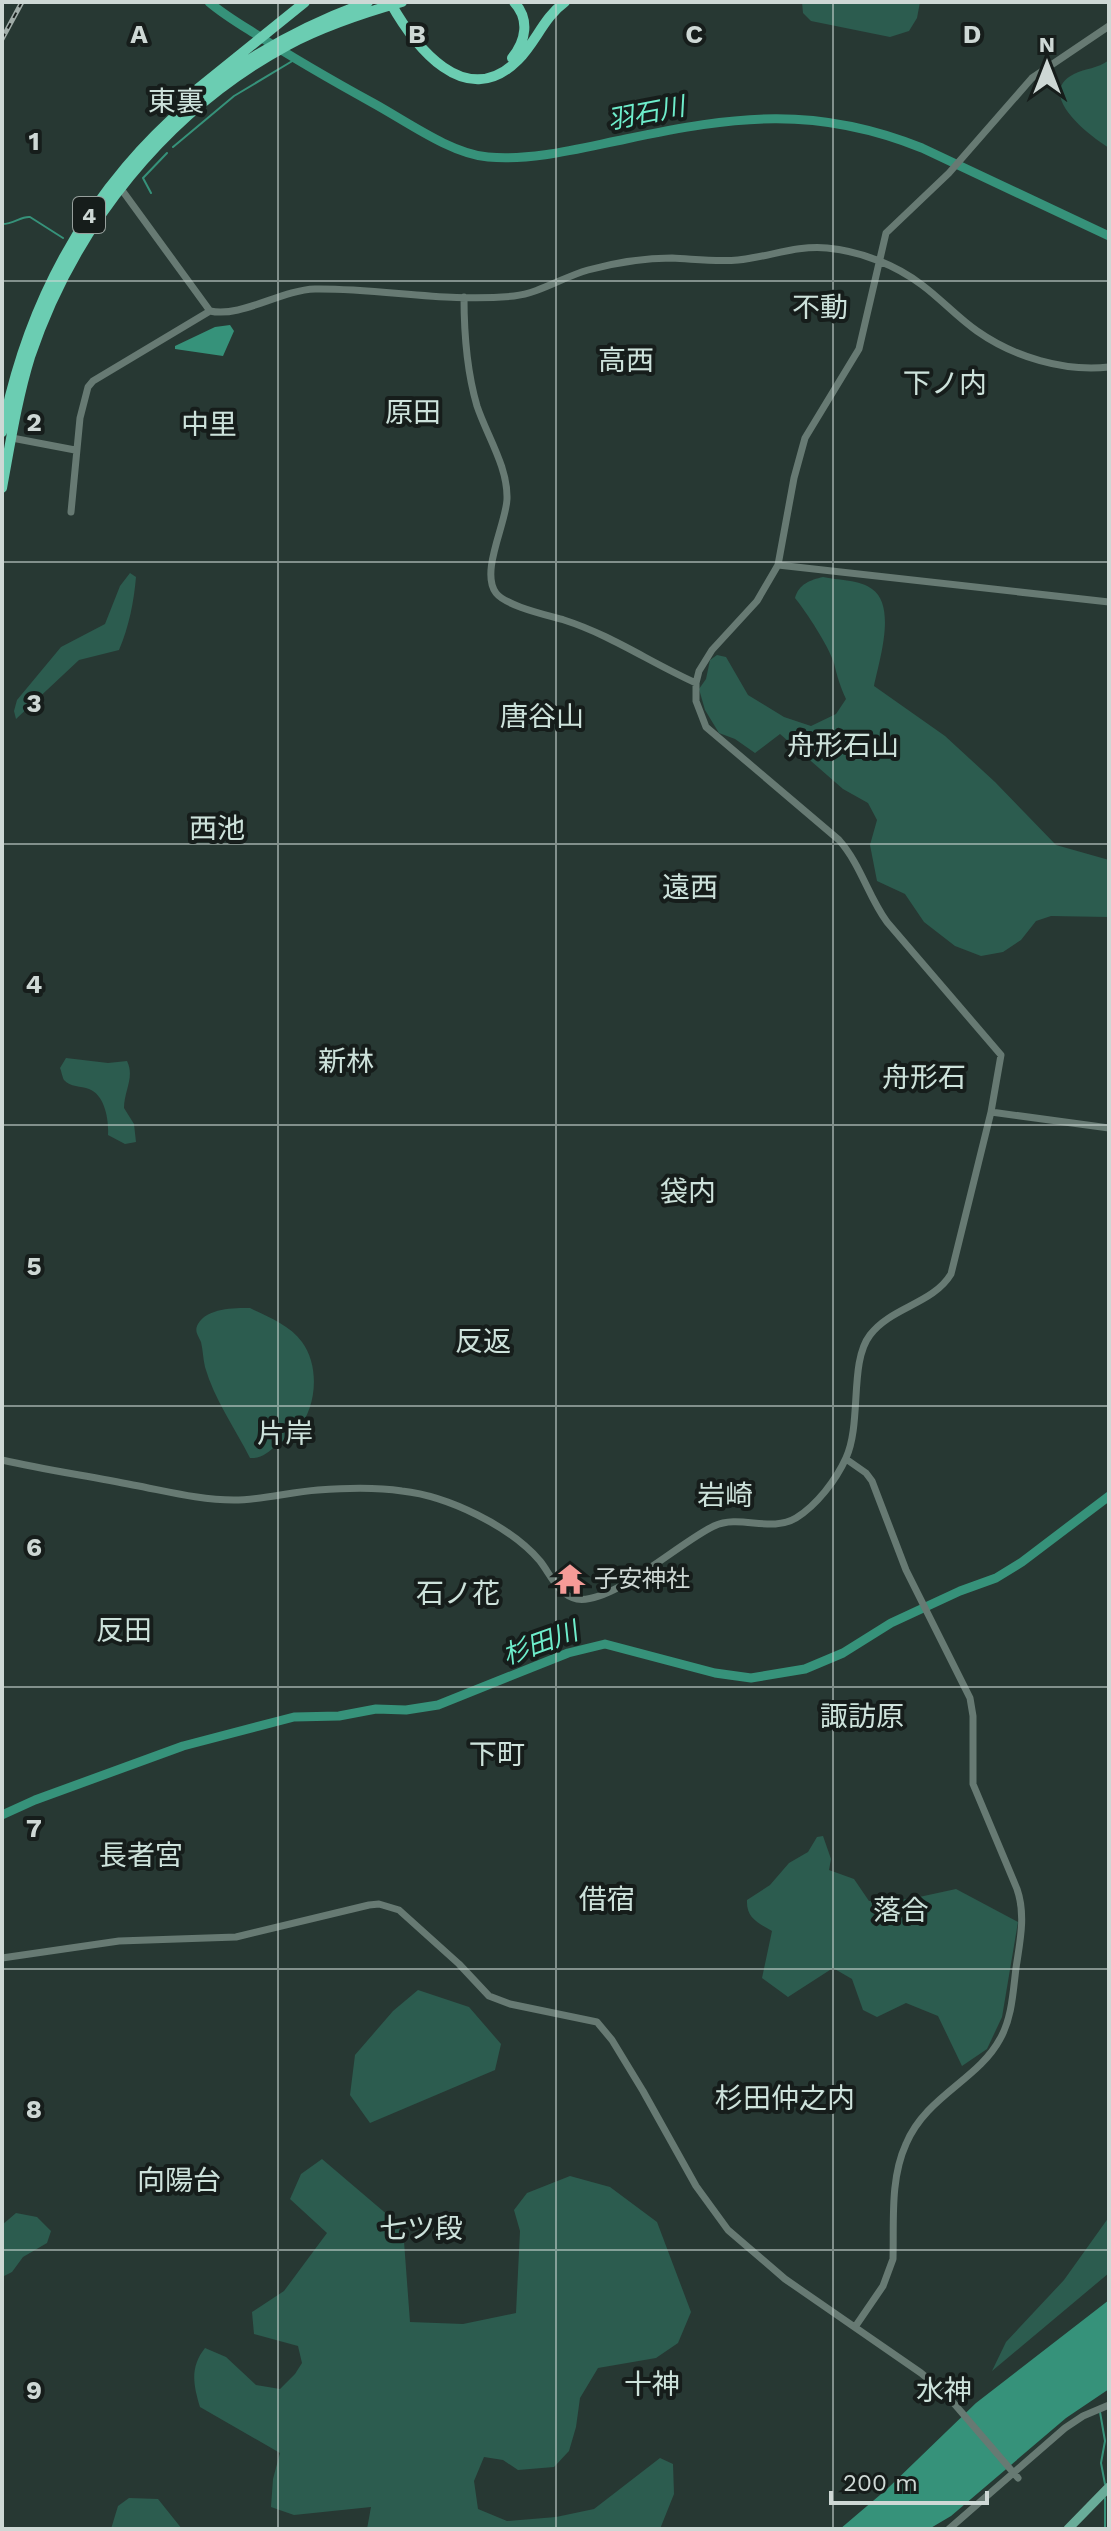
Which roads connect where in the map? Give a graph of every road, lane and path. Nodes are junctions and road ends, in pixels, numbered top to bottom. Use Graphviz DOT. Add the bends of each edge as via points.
graph roads {
  1 [pos="305,2"];
  2 [pos="368,2"];
  3 [pos="392,2"];
  4 [pos="402,2"];
  5 [pos="514,2"];
  6 [pos="565,2"];
  7 [pos="1109,26"];
  8 [pos="285,42"];
  9 [pos="259,52"];
  10 [pos="117,184"];
  11 [pos="878,262"];
  12 [pos="464,297"];
  13 [pos="210,311"];
  14 [pos="1109,367"];
  15 [pos="7,435"];
  16 [pos="75,450"];
  17 [pos="2,488"];
  18 [pos="71,512"];
  19 [pos="778,565"];
  20 [pos="1109,602"];
  21 [pos="696,683"];
  22 [pos="991,1112"];
  23 [pos="1109,1128"];
  24 [pos="846,1459"];
  25 [pos="2,1460"];
  26 [pos="2,1958"];
  27 [pos="855,2327"];
  28 [pos="1108,2406"];
  29 [pos="1018,2478"];
  30 [pos="1109,2487"];
  31 [pos="949,2529"];
  32 [pos="1068,2529"];
  1 -- 9 [label="highway" via="269,33"];
  2 -- 8 [label="highway, 4" via="323,19"];
  3 -- 5 [label="highway" via="430,52 453,69 469,73 488,73 510,60 522,43 525,22"];
  3 -- 6 [label="highway" via="411,38 438,65 481,78 517,61"];
  4 -- 8 [label="highway, 4"];
  7 -- 11 [label="street" via="1032,78 950,171 889,228"];
  8 -- 9 [label="highway, 4"];
  9 -- 10 [label="highway, 4"];
  9 -- 10 [label="highway, 4" via="194,100 133,156"];
  10 -- 13 [label="street"];
  10 -- 15 [label="highway, 4" via="81,227 46,291 21,357"];
  11 -- 12 [label="street" via="824,247 739,260 658,259 588,270 517,295"];
  11 -- 14 [label="street" via="919,282 976,331 1005,348 1062,365"];
  11 -- 19 [label="street" via="859,349 805,438"];
  12 -- 13 [label="street" via="315,289"];
  12 -- 21 [label="street" via="472,386 506,481 507,503 490,574 493,589 505,600 598,632"];
  13 -- 16 [label="street" via="93,381 82,403"];
  15 -- 16 [label="street"];
  15 -- 17 [label="highway, 4"];
  16 -- 18 [label="street"];
  19 -- 20 [label="street"];
  19 -- 21 [label="street" via="747,614 704,660"];
  21 -- 22 [label="street" via="699,715 706,727 839,840 855,859 887,922 998,1050 1001,1066"];
  22 -- 23 [label="street"];
  22 -- 24 [label="street" via="951,1274 939,1289 885,1321 864,1345"];
  24 -- 25 [label="street" via="819,1498 795,1518 774,1524 717,1524 630,1580 584,1599 567,1596 540,1561 487,1521 421,1494 339,1489 221,1500"];
  24 -- 27 [label="street" via="872,1481 891,1534 973,1706 973,1784 1021,1902 1021,1939 1001,2038 928,2110 905,2145 897,2171 890,2272"];
  26 -- 27 [label="street" via="119,1941 236,1937 369,1905 391,1906 431,1937 489,1996 597,2022 719,2219 785,2279"];
  27 -- 29 [label="street" via="949,2398"];
  28 -- 31 [label="street" via="1065,2428"];
  30 -- 32 [label="main road"];
}
